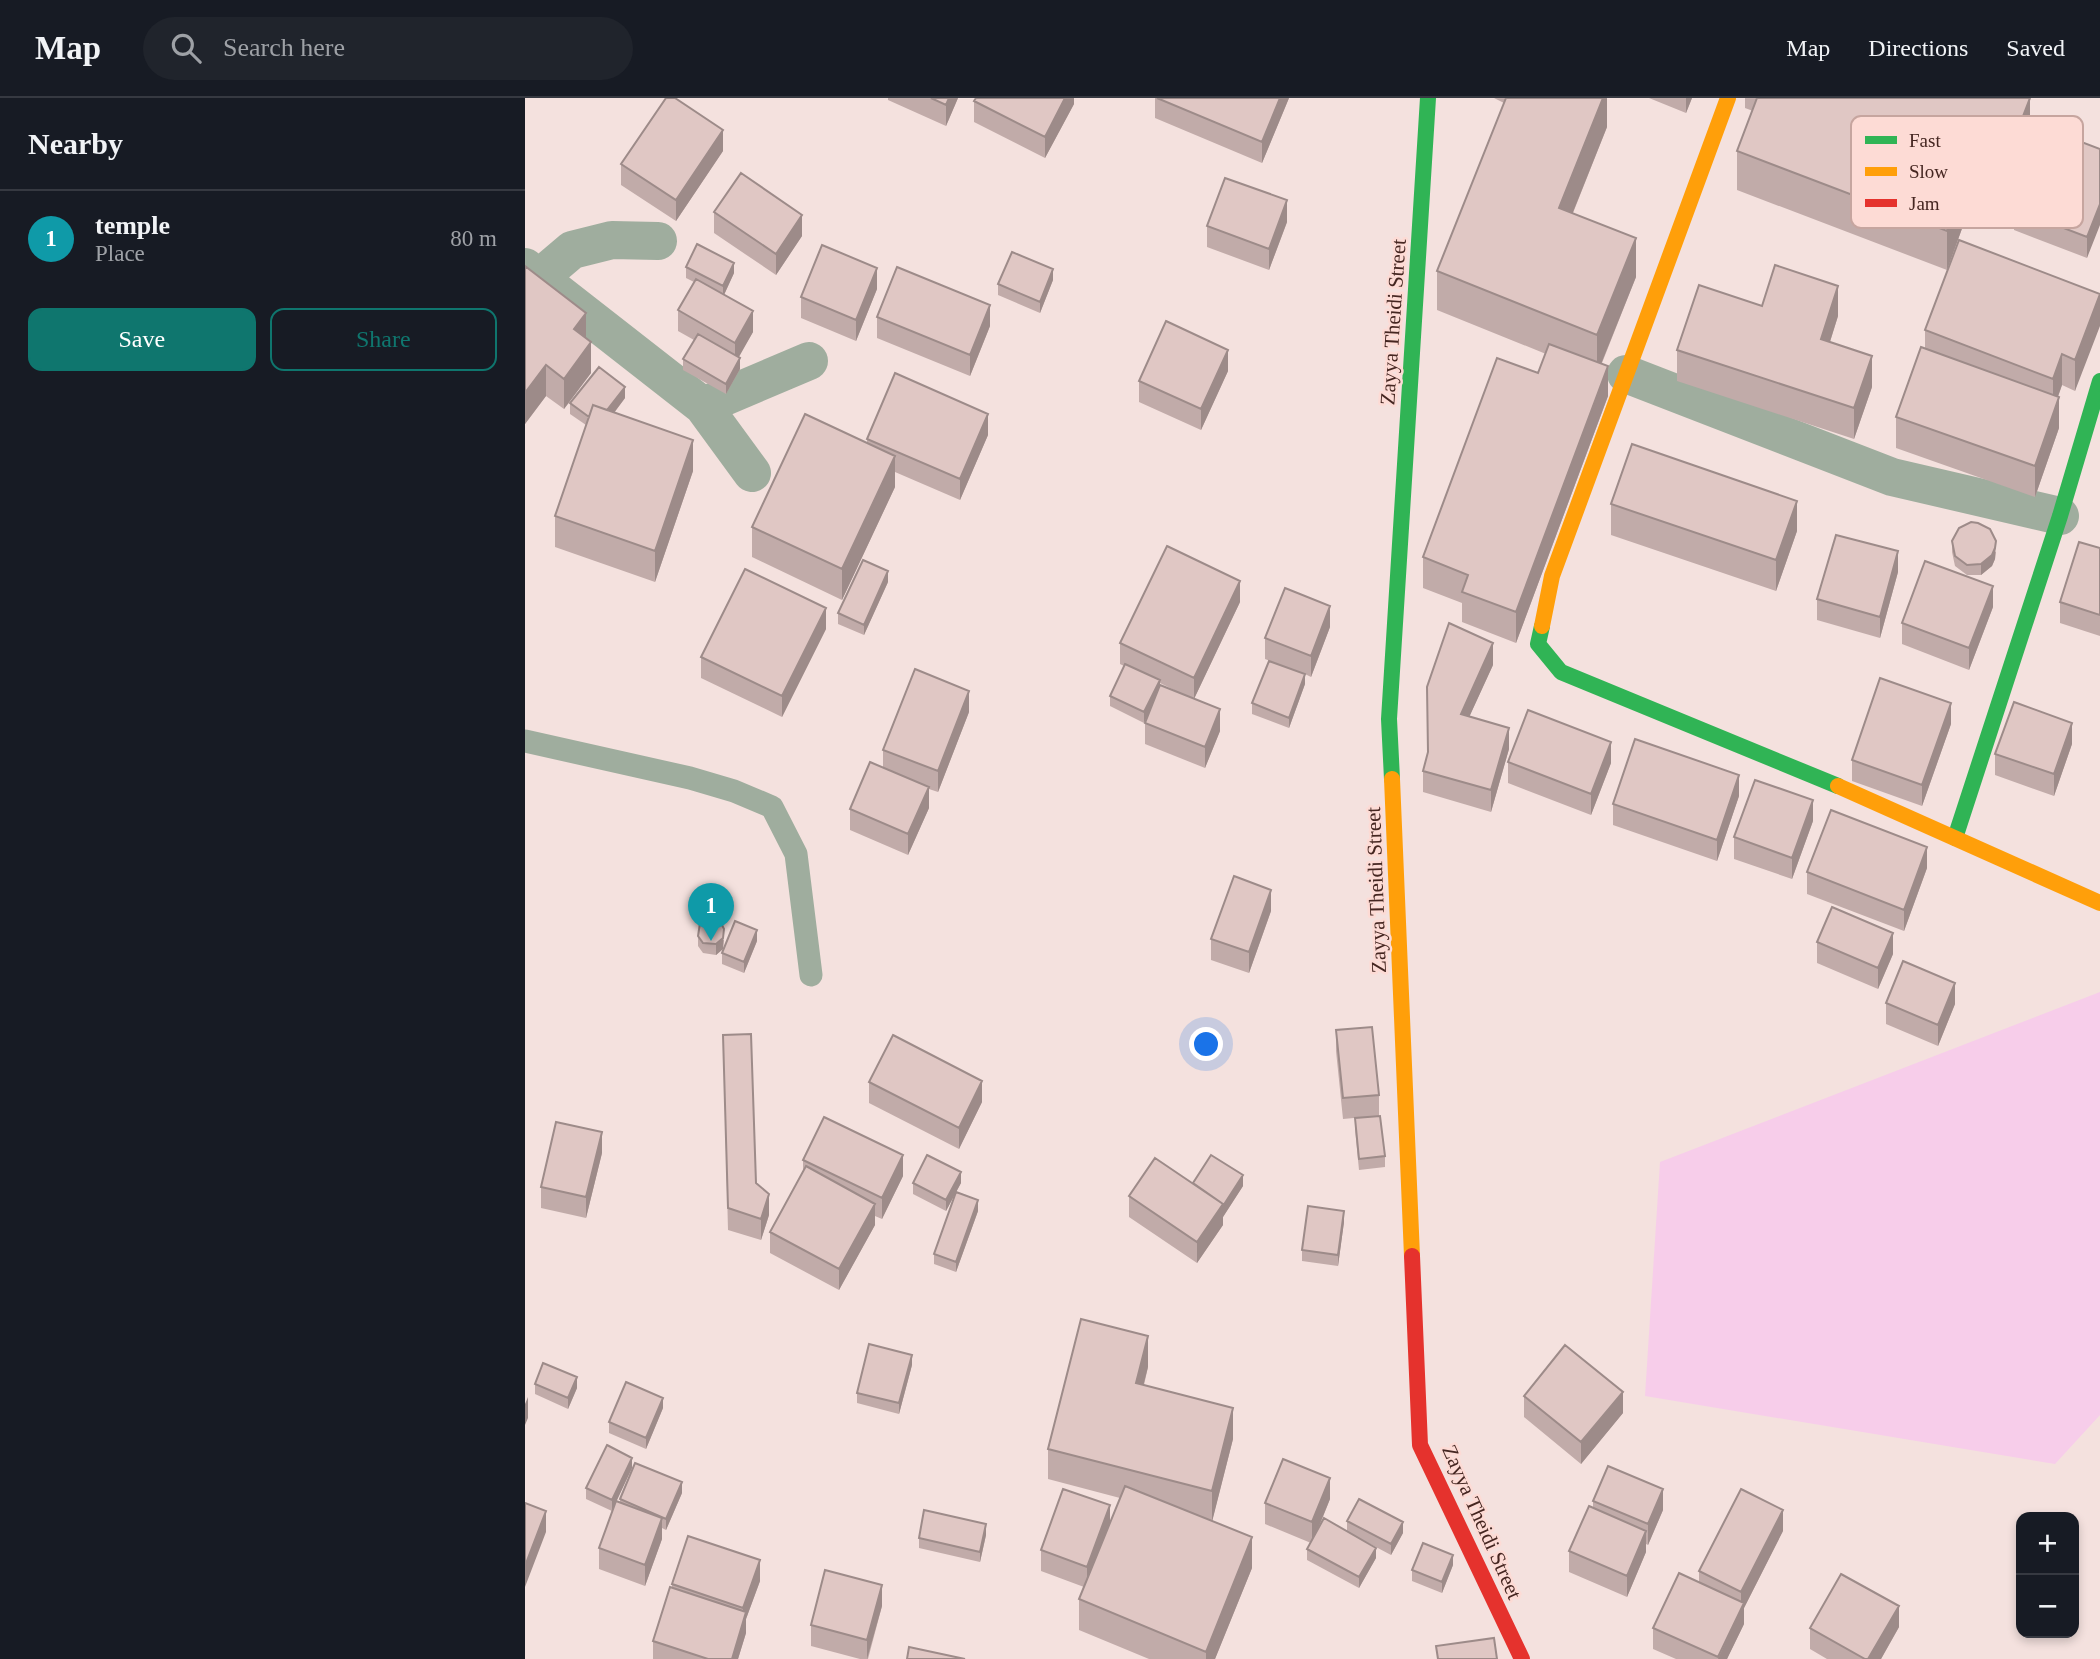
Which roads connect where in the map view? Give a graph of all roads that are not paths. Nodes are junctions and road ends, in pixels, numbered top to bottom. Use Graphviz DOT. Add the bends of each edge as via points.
graph roads {
  1 [pos="1428,98"];
  2 [pos="1728,98"];
  3 [pos="658,241"];
  4 [pos="532,273"];
  5 [pos="809,361"];
  6 [pos="1626,374"];
  7 [pos="2100,381"];
  8 [pos="703,407"];
  9 [pos="752,473"];
  10 [pos="2060,516"];
  11 [pos="525,741"];
  12 [pos="1955,838"];
  13 [pos="2100,903"];
  14 [pos="811,975"];
  15 [pos="1522,1659"];
  1 -- 15 [label="street, Zayya Theidi Street" via="1389,719 1420,1445"];
  2 -- 6 [label="street"];
  3 -- 4 [label="street" via="612,240 572,250"];
  4 -- 8 [label="street"];
  5 -- 8 [label="street"];
  6 -- 10 [label="street" via="1892,477"];
  6 -- 12 [label="street" via="1552,576 1538,644 1561,672"];
  7 -- 10 [label="street"];
  8 -- 9 [label="street"];
  10 -- 12 [label="street"];
  11 -- 14 [label="lane" via="690,778 772,807 796,853"];
  12 -- 13 [label="street"];
}
